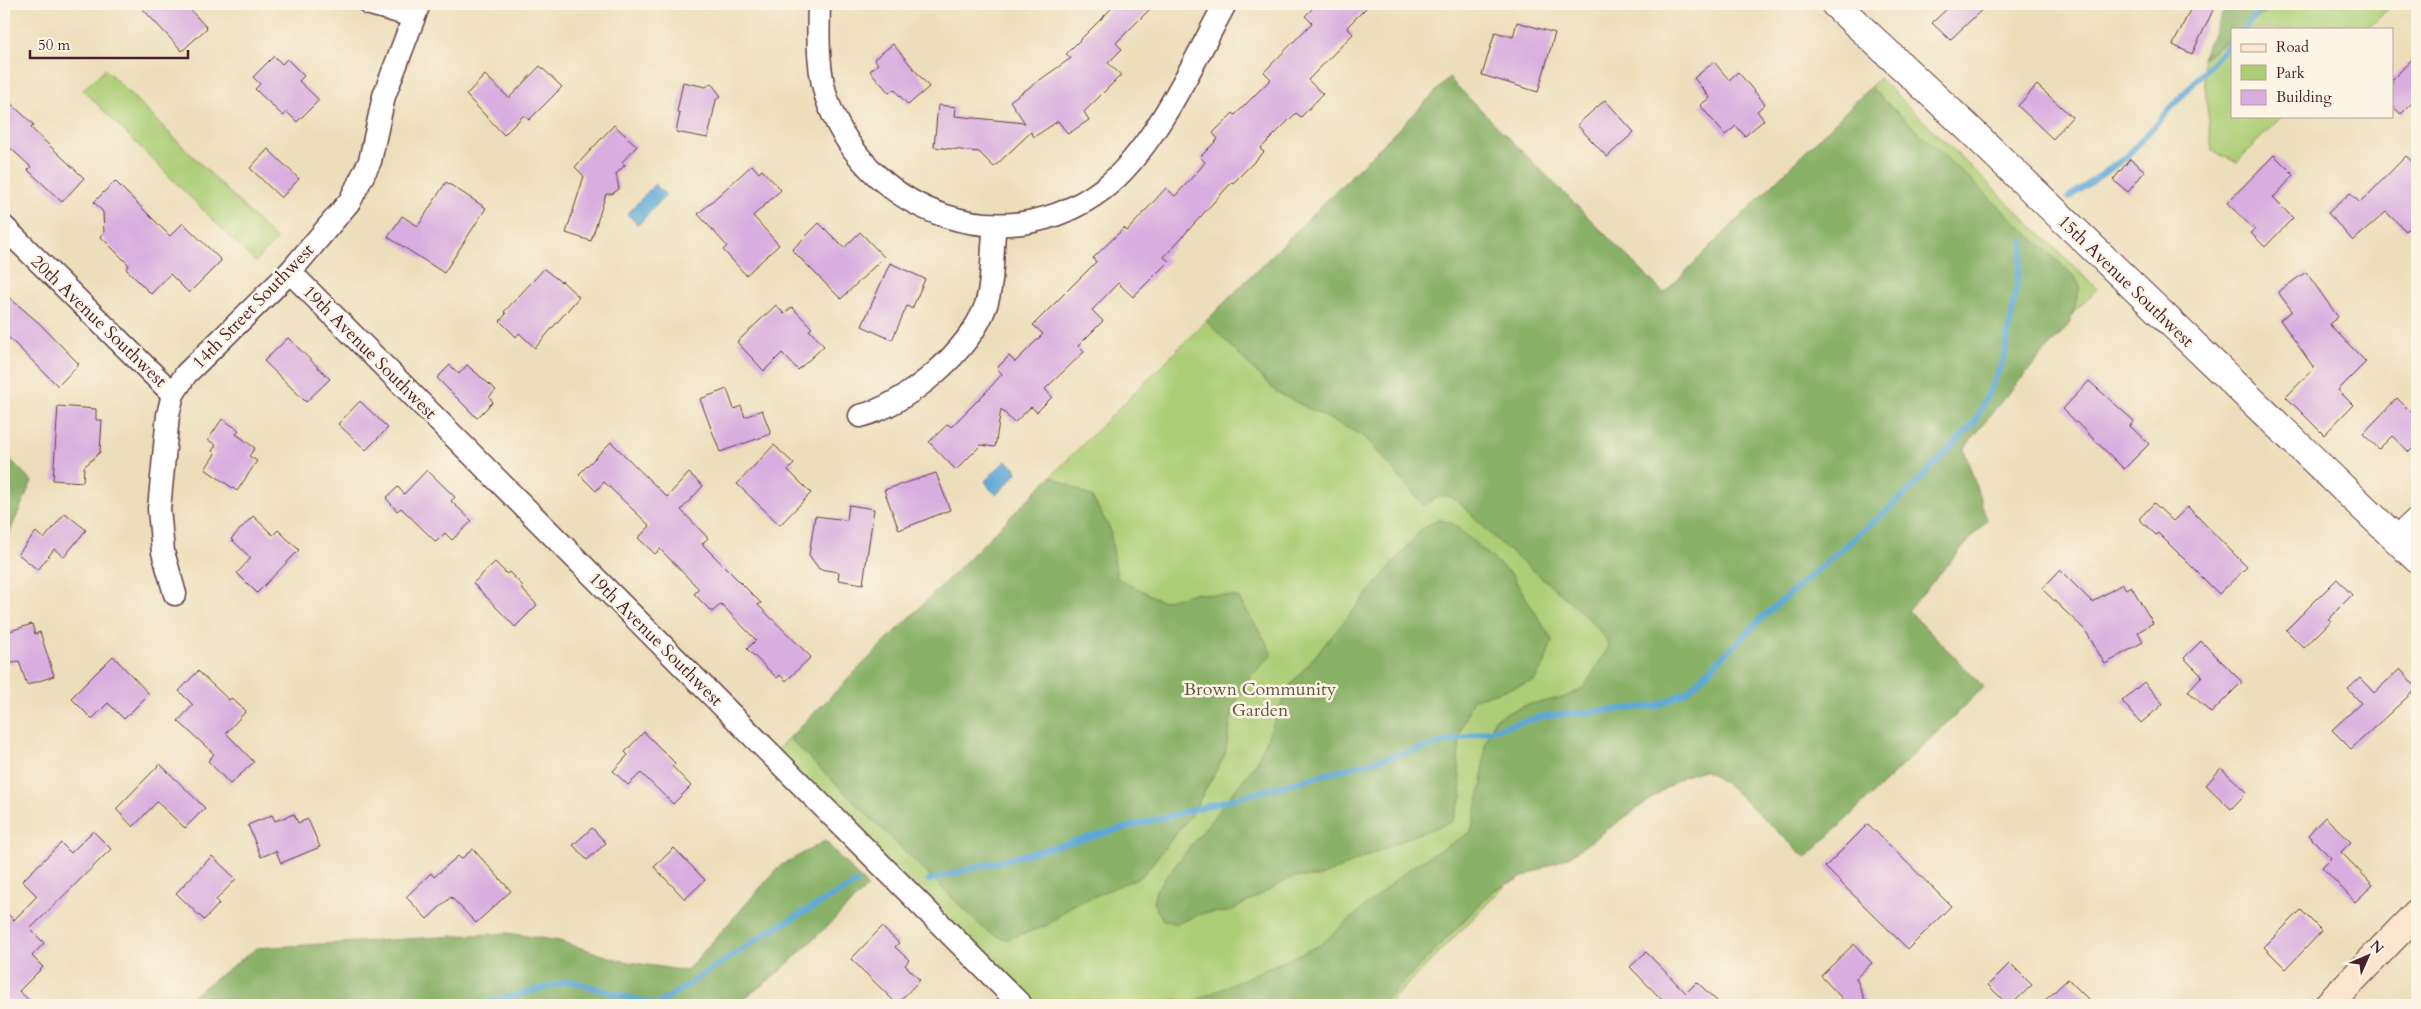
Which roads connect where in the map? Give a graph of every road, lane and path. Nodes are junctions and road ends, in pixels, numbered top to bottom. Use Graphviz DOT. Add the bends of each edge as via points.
graph roads {
  1 [pos="370,4"];
  2 [pos="819,4"];
  3 [pos="1225,4"];
  4 [pos="1835,4"];
  5 [pos="416,10"];
  6 [pos="995,226"];
  7 [pos="4,227"];
  8 [pos="290,272"];
  9 [pos="173,394"];
  10 [pos="860,416"];
  11 [pos="2417,522"];
  12 [pos="2398,540"];
  13 [pos="2417,559"];
  14 [pos="174,594"];
  15 [pos="2417,913"];
  16 [pos="1021,1005"];
  17 [pos="2328,1005"];
  1 -- 5 [label="street"];
  2 -- 6 [label="street" via="821,79 838,125 856,151 882,181 910,202 956,220"];
  3 -- 6 [label="street" via="1175,96 1142,149 1122,172 1089,198 1064,211 1031,221"];
  4 -- 12 [label="street, 15th Avenue Southwest"];
  5 -- 8 [label="street, 14th Street Southwest" via="384,96 370,161 362,179 350,201"];
  6 -- 10 [label="street" via="986,304 967,339 938,369 906,394 878,412"];
  7 -- 9 [label="street, 20th Avenue Southwest"];
  8 -- 9 [label="street, 14th Street Southwest" via="186,374"];
  8 -- 16 [label="street, 19th Avenue Southwest"];
  9 -- 14 [label="street, 14th Street Southwest" via="165,439 159,509 163,552"];
  11 -- 12 [label="street"];
  12 -- 13 [label="street, 15th Avenue Southwest"];
  15 -- 17 [label="main road"];
}
